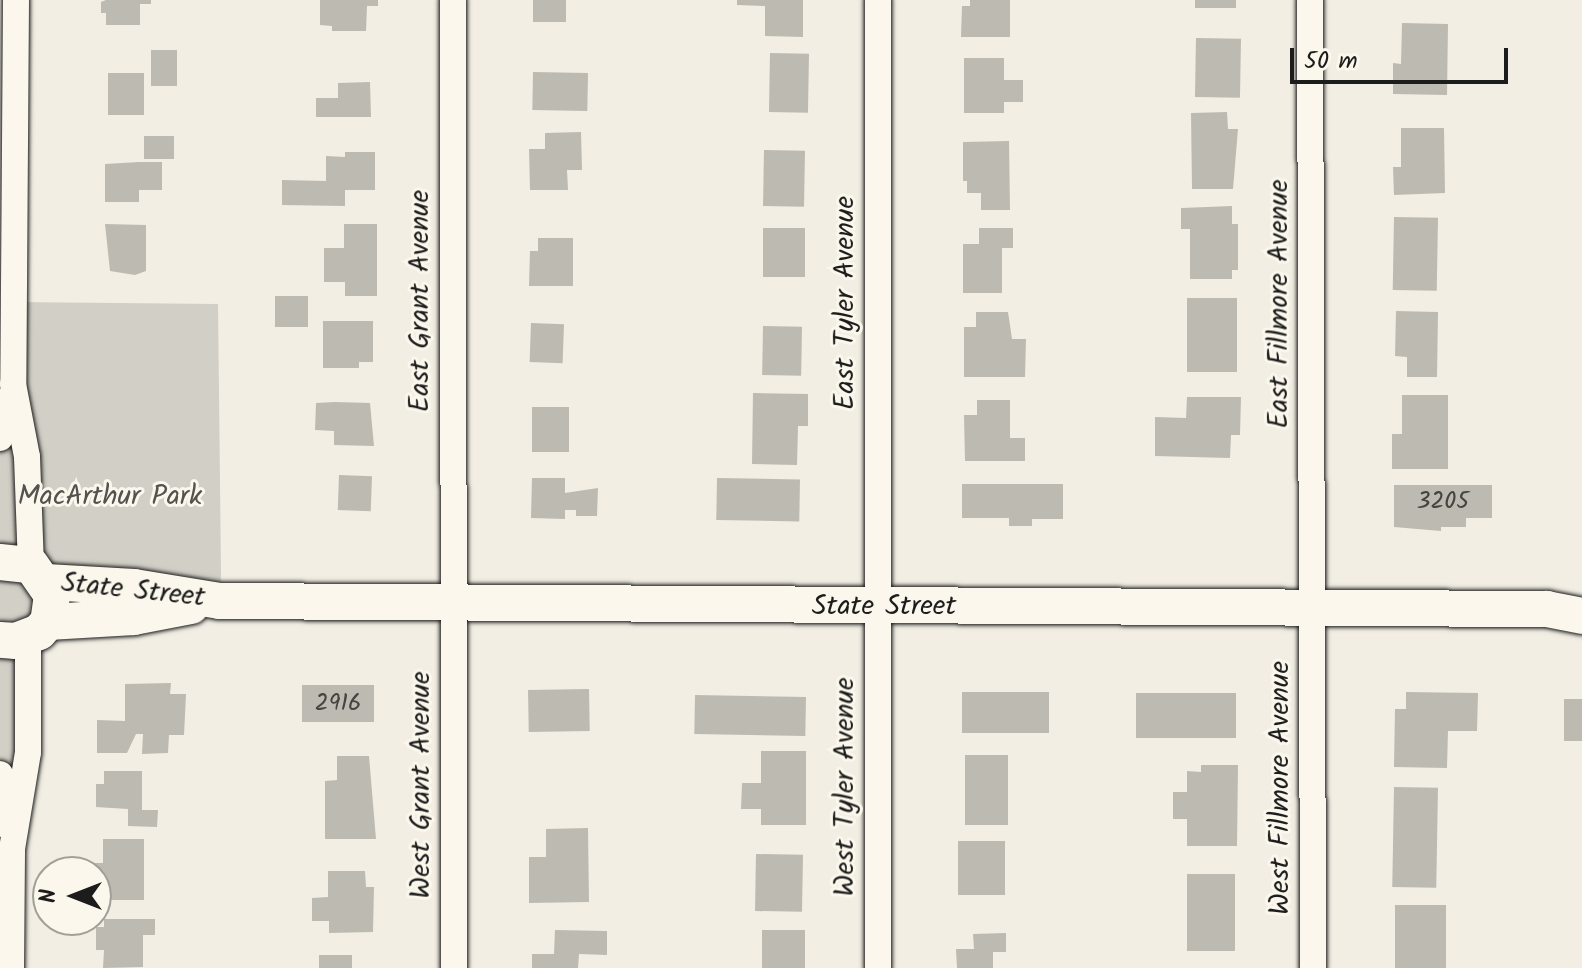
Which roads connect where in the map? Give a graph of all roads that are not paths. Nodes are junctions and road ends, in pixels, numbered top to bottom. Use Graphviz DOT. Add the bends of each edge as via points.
graph roads {
  1 [pos="16,0"];
  2 [pos="453,0"];
  3 [pos="878,0"];
  4 [pos="1310,0"];
  5 [pos="13,384"];
  6 [pos="0,438"];
  7 [pos="26,569"];
  8 [pos="220,601"];
  9 [pos="454,603"];
  10 [pos="1582,603"];
  11 [pos="878,607"];
  12 [pos="1313,608"];
  13 [pos="1547,609"];
  14 [pos="1582,616"];
  15 [pos="25,633"];
  16 [pos="0,774"];
  17 [pos="12,849"];
  18 [pos="11,968"];
  19 [pos="454,968"];
  20 [pos="878,968"];
  21 [pos="1313,968"];
  1 -- 5 [label="street"];
  2 -- 9 [label="street, East Grant Avenue"];
  3 -- 11 [label="street, East Tyler Avenue"];
  4 -- 12 [label="street, East Fillmore Avenue"];
  5 -- 6 [label="street"];
  5 -- 7 [label="street" via="27,457"];
  7 -- 8 [label="main road, State Street"];
  7 -- 15 [label="main road" via="52,595"];
  8 -- 9 [label="main road, State Street"];
  8 -- 15 [label="main road, State Street"];
  9 -- 11 [label="main road, State Street"];
  9 -- 19 [label="street, West Grant Avenue"];
  10 -- 13 [label="main road, State Street"];
  11 -- 12 [label="main road, State Street"];
  11 -- 20 [label="street, West Tyler Avenue"];
  12 -- 13 [label="main road, State Street"];
  12 -- 21 [label="street, West Fillmore Avenue"];
  13 -- 14 [label="main road, State Street"];
  15 -- 17 [label="street" via="28,752"];
  16 -- 17 [label="street"];
  17 -- 18 [label="street"];
}
